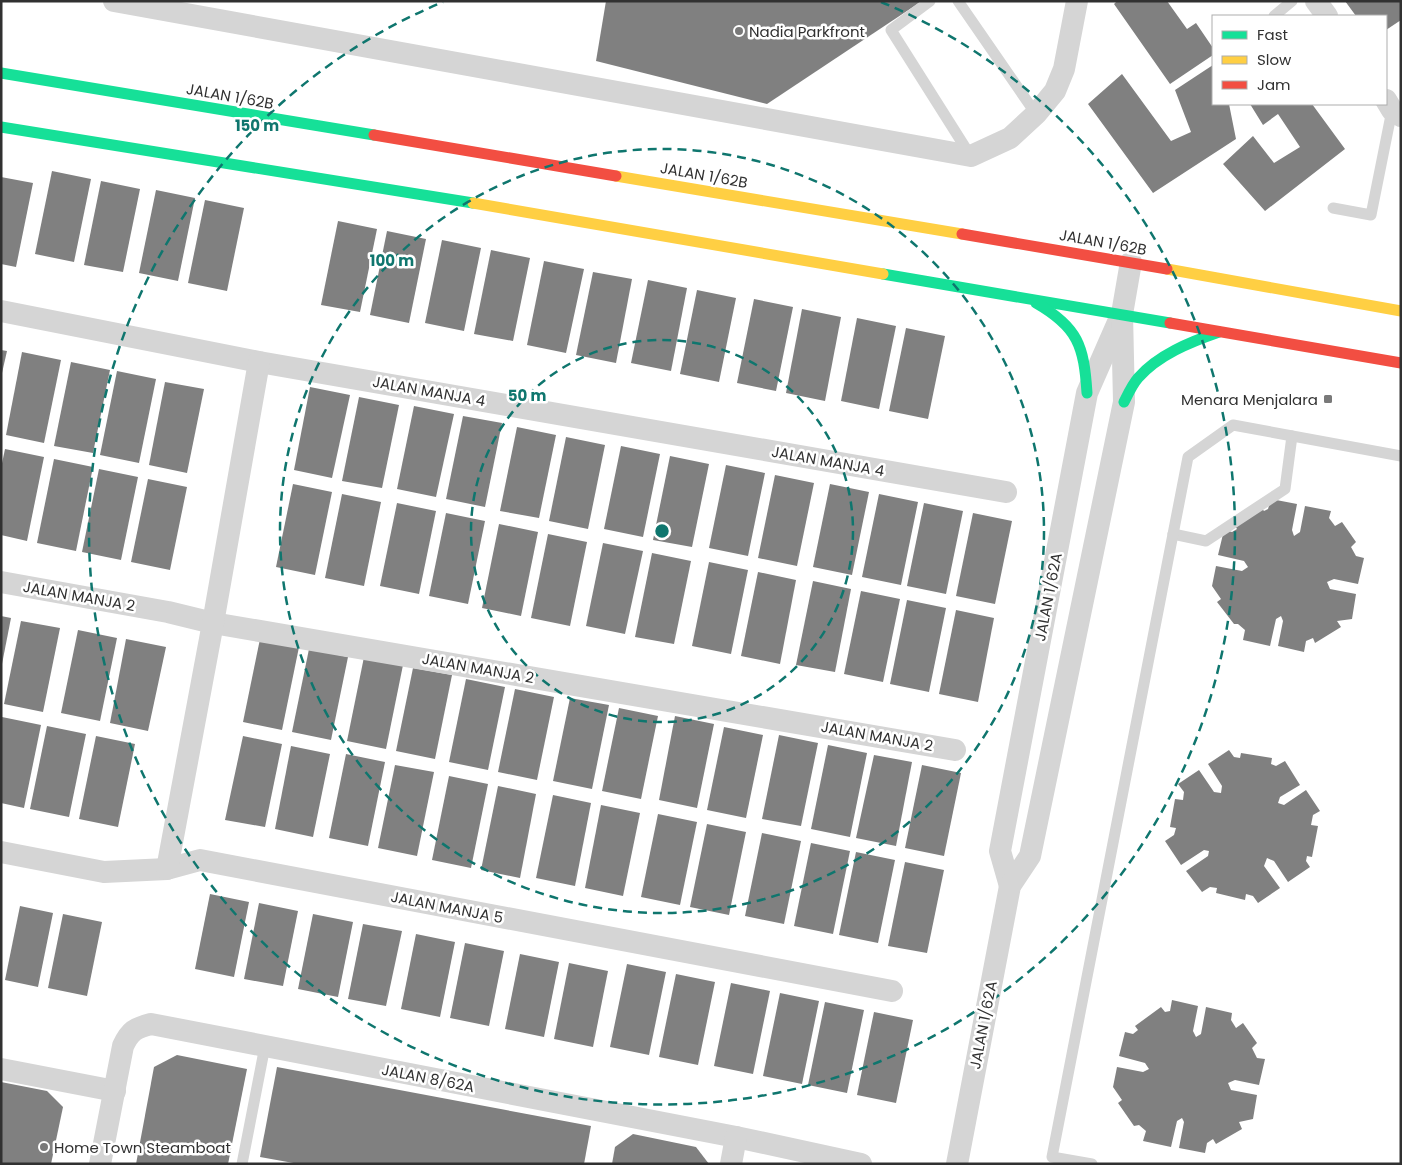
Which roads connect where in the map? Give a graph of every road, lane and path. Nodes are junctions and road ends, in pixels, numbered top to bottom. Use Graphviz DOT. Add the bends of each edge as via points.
graph roads {
  1 [pos="114,1"];
  2 [pos="930,1"];
  3 [pos="958,1"];
  4 [pos="1077,1"];
  5 [pos="1292,1"];
  6 [pos="1316,1"];
  7 [pos="1275,15"];
  8 [pos="1325,15"];
  9 [pos="1,73"];
  10 [pos="1393,109"];
  11 [pos="1036,114"];
  12 [pos="1,127"];
  13 [pos="971,156"];
  14 [pos="1333,208"];
  15 [pos="1132,262"];
  16 [pos="1025,298"];
  17 [pos="1,311"];
  18 [pos="1401,311"];
  19 [pos="1122,314"];
  20 [pos="1219,332"];
  21 [pos="259,362"];
  22 [pos="1401,363"];
  23 [pos="1087,393"];
  24 [pos="1124,402"];
  25 [pos="1292,436"];
  26 [pos="1401,456"];
  27 [pos="1006,492"];
  28 [pos="1173,534"];
  29 [pos="1,582"];
  30 [pos="213,623"];
  31 [pos="955,750"];
  32 [pos="1,852"];
  33 [pos="166,869"];
  34 [pos="1010,886"];
  35 [pos="892,991"];
  36 [pos="265,1046"];
  37 [pos="1,1069"];
  38 [pos="115,1091"];
  39 [pos="736,1137"];
  40 [pos="100,1164"];
  41 [pos="242,1164"];
  42 [pos="731,1164"];
  43 [pos="861,1164"];
  44 [pos="957,1164"];
  45 [pos="1092,1164"];
  1 -- 13 [label="street"];
  2 -- 13 [label="lane" via="891,30"];
  3 -- 11 [label="lane"];
  4 -- 11 [label="street" via="1064,69 1055,91"];
  5 -- 7 [label="lane"];
  6 -- 8 [label="street"];
  9 -- 15 [label="main road, JALAN 1/62B"];
  10 -- 14 [label="lane" via="1371,215"];
  11 -- 13 [label="street" via="1010,138"];
  12 -- 16 [label="main road" via="389,188"];
  15 -- 18 [label="main road, JALAN 1/62B"];
  15 -- 19 [label="street, JALAN 1/62A"];
  16 -- 19 [label="main road"];
  16 -- 23 [label="main road" via="1056,315 1073,332 1086,365"];
  17 -- 21 [label="street, JALAN MANJA 4"];
  19 -- 20 [label="main road"];
  19 -- 23 [label="street, JALAN 1/62A"];
  19 -- 24 [label="street, JALAN 1/62A"];
  20 -- 22 [label="main road"];
  20 -- 24 [label="main road" via="1196,339 1147,370 1137,379"];
  21 -- 27 [label="street, JALAN MANJA 4"];
  21 -- 30 [label="street"];
  23 -- 34 [label="street, JALAN 1/62A" via="1000,850"];
  24 -- 34 [label="street, JALAN 1/62A" via="1030,856"];
  25 -- 26 [label="lane"];
  25 -- 28 [label="lane" via="1284,489 1206,541"];
  25 -- 28 [label="lane" via="1233,425 1188,457"];
  28 -- 45 [label="lane" via="1052,1156"];
  29 -- 30 [label="street, JALAN MANJA 2"];
  30 -- 31 [label="street, JALAN MANJA 2"];
  30 -- 33 [label="street"];
  32 -- 33 [label="street, JALAN MANJA 5" via="104,872"];
  33 -- 35 [label="street, JALAN MANJA 5" via="200,860"];
  34 -- 44 [label="street, JALAN 1/62A"];
  36 -- 38 [label="street, JALAN 8/62A" via="151,1024 138,1027 122,1046"];
  36 -- 39 [label="street, JALAN 8/62A"];
  36 -- 41 [label="lane"];
  37 -- 38 [label="street"];
  38 -- 40 [label="street, JALAN 8/62A"];
  39 -- 42 [label="street"];
  39 -- 43 [label="street, JALAN 8/62A"];
}
